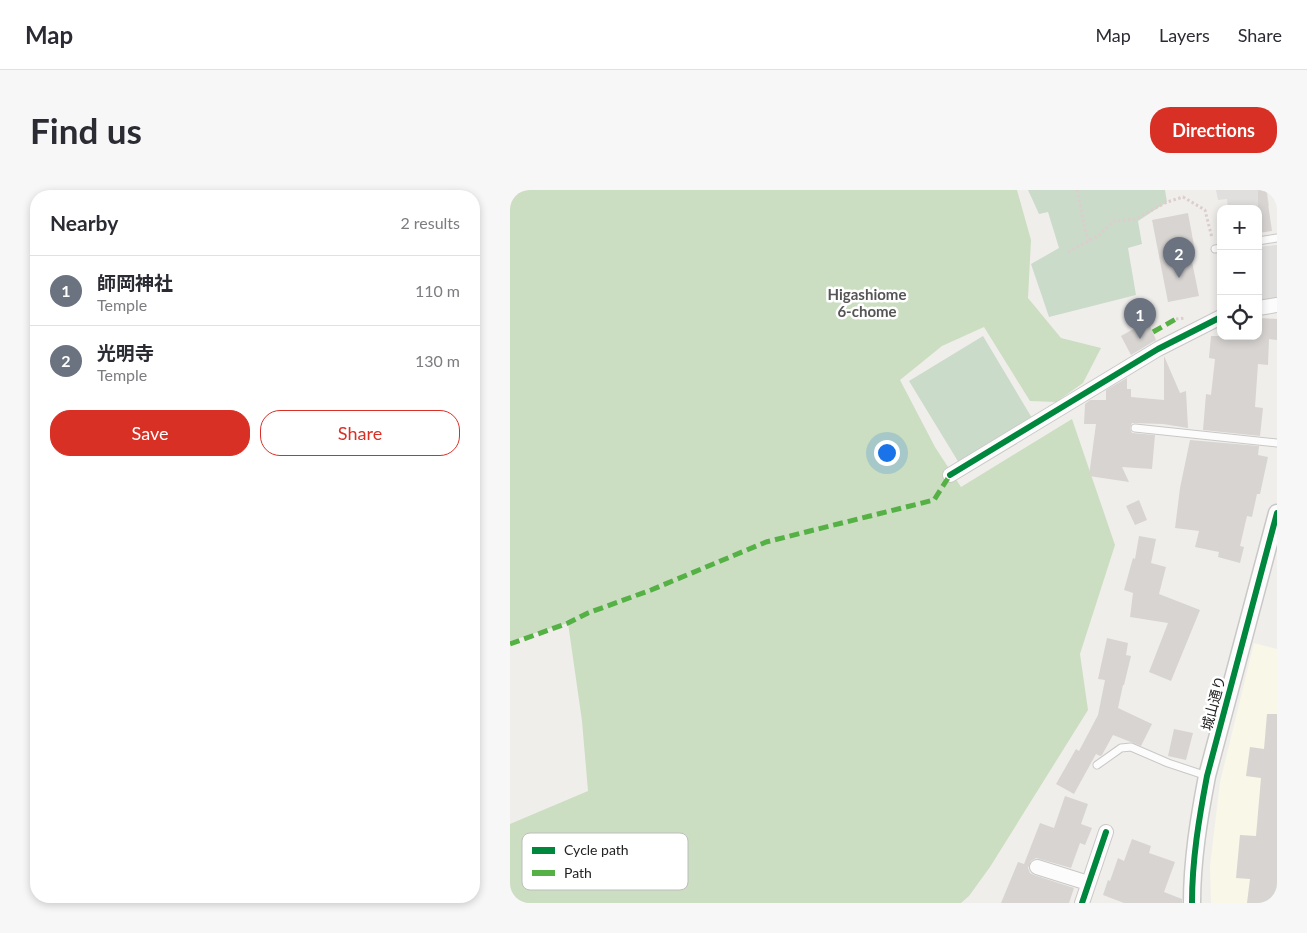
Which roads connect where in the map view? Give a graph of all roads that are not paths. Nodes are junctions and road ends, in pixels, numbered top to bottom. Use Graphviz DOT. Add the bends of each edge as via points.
graph roads {
  1 [pos="1277,238"];
  2 [pos="1262,241"];
  3 [pos="1277,305"];
  4 [pos="1262,307"];
  5 [pos="1217,319"];
  6 [pos="1135,428"];
  7 [pos="1277,443"];
  8 [pos="950,475"];
  9 [pos="1277,512"];
  10 [pos="1097,764"];
  11 [pos="1207,776"];
  12 [pos="1106,832"];
  13 [pos="1037,867"];
  14 [pos="1088,883"];
  15 [pos="1082,903"];
  16 [pos="1192,903"];
  1 -- 2 [label="lane"];
  3 -- 4 [label="street"];
  5 -- 8 [label="street" via="1158,349"];
  6 -- 7 [label="lane"];
  9 -- 11 [label="street, 城山通り"];
  10 -- 11 [label="lane" via="1121,748 1131,747"];
  11 -- 16 [label="street, 城山通り" via="1195,848"];
  12 -- 14 [label="street"];
  13 -- 14 [label="street"];
  14 -- 15 [label="street"];
}
